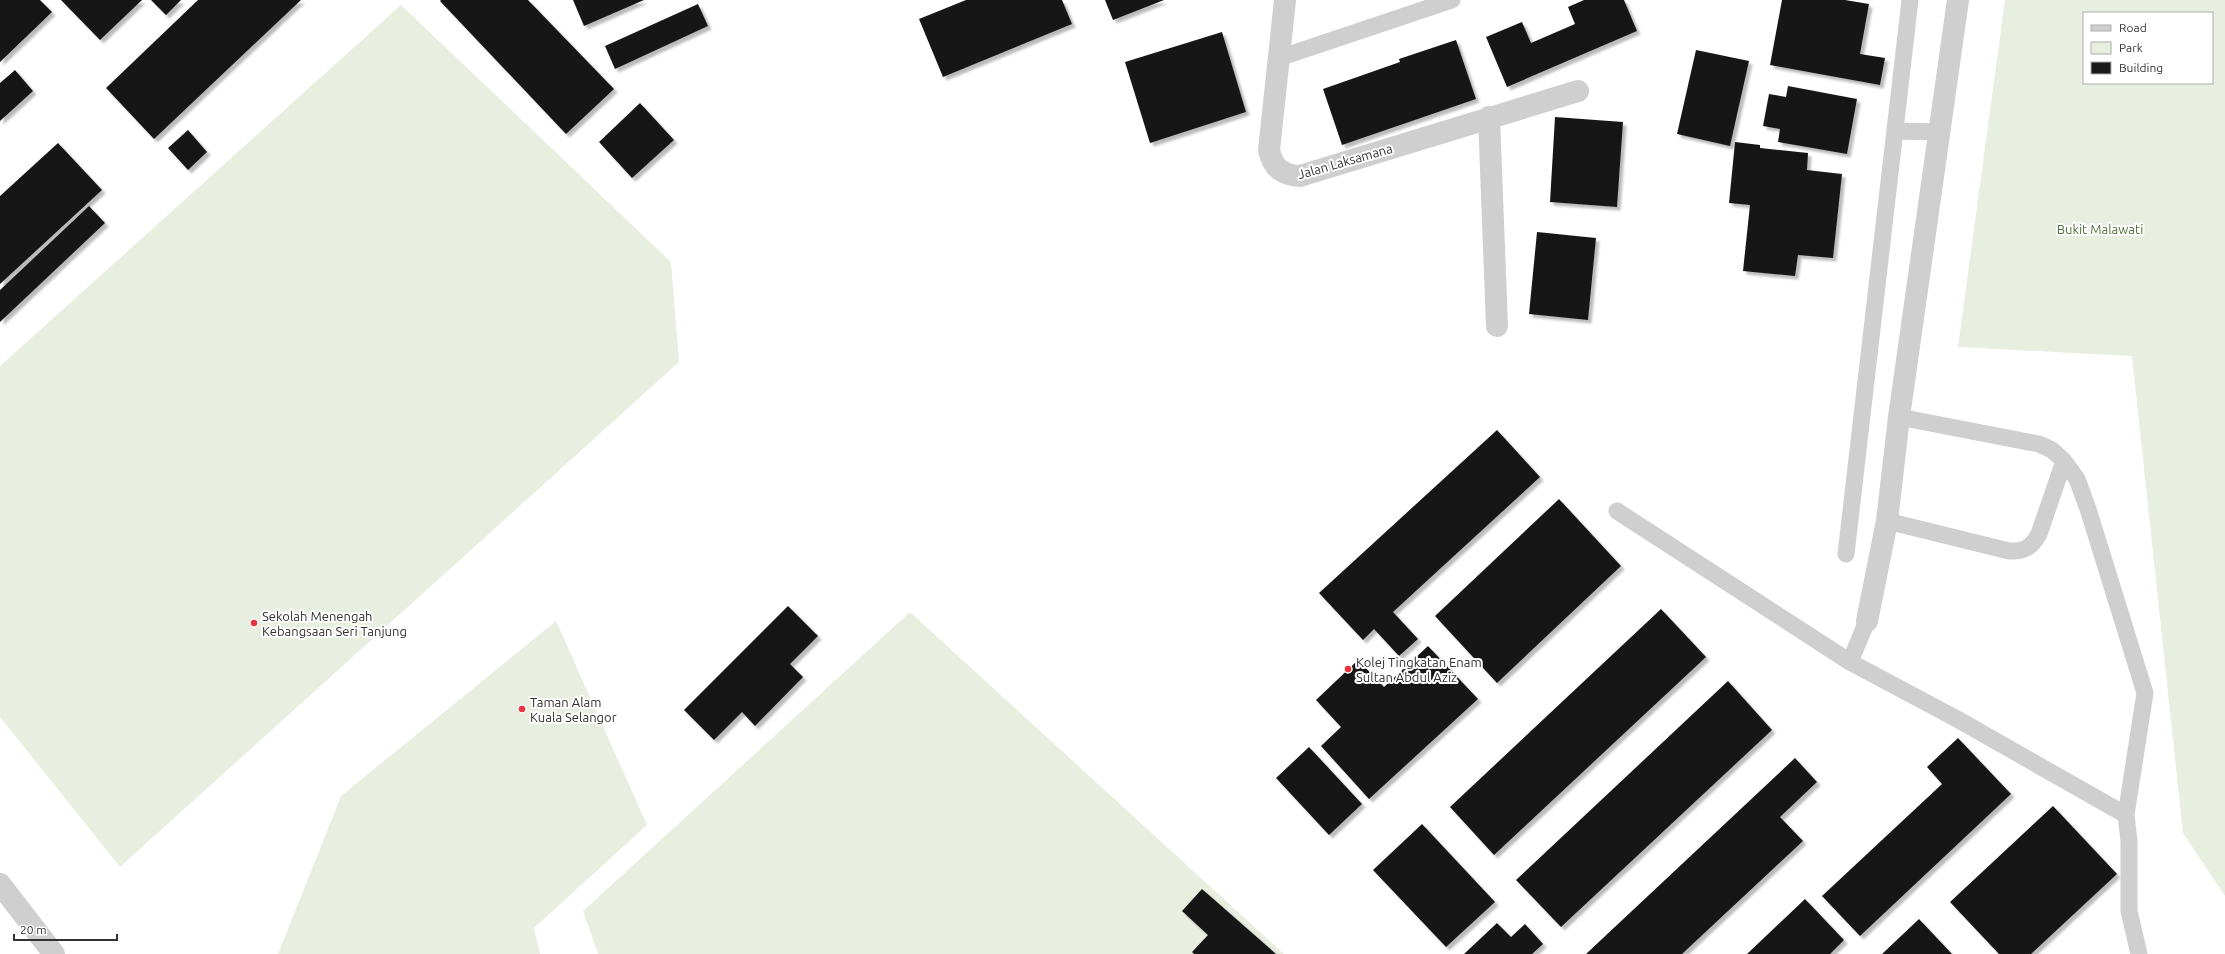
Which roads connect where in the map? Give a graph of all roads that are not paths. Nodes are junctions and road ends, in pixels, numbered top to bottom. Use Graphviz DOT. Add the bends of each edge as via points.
graph roads {
  1 [pos="1285,0"];
  2 [pos="1452,0"];
  3 [pos="1910,0"];
  4 [pos="1958,0"];
  5 [pos="1278,58"];
  6 [pos="1578,91"];
  7 [pos="1489,117"];
  8 [pos="1895,132"];
  9 [pos="1939,132"];
  10 [pos="1497,326"];
  11 [pos="1899,418"];
  12 [pos="2064,461"];
  13 [pos="1617,511"];
  14 [pos="1887,521"];
  15 [pos="1846,554"];
  16 [pos="1867,621"];
  17 [pos="1850,662"];
  18 [pos="2126,815"];
  19 [pos="0,884"];
  20 [pos="54,954"];
  21 [pos="2139,954"];
  1 -- 5 [label="street, Jalan Laksamana"];
  2 -- 5 [label="lane"];
  3 -- 8 [label="lane"];
  4 -- 9 [label="street"];
  5 -- 7 [label="street, Jalan Laksamana" via="1269,150 1271,161 1278,170 1288,176 1300,176"];
  6 -- 7 [label="street, Jalan Laksamana"];
  7 -- 10 [label="street"];
  8 -- 9 [label="lane"];
  8 -- 15 [label="lane"];
  9 -- 11 [label="street"];
  11 -- 12 [label="lane" via="2039,444 2052,450"];
  11 -- 14 [label="street"];
  12 -- 14 [label="lane" via="2039,534 2034,543 2023,550 2009,551"];
  12 -- 18 [label="lane" via="2077,479 2088,509 2145,693"];
  13 -- 17 [label="lane"];
  14 -- 16 [label="street"];
  16 -- 17 [label="lane"];
  17 -- 18 [label="lane" via="1957,719"];
  18 -- 21 [label="lane" via="2129,841 2129,912"];
  19 -- 20 [label="street"];
}
